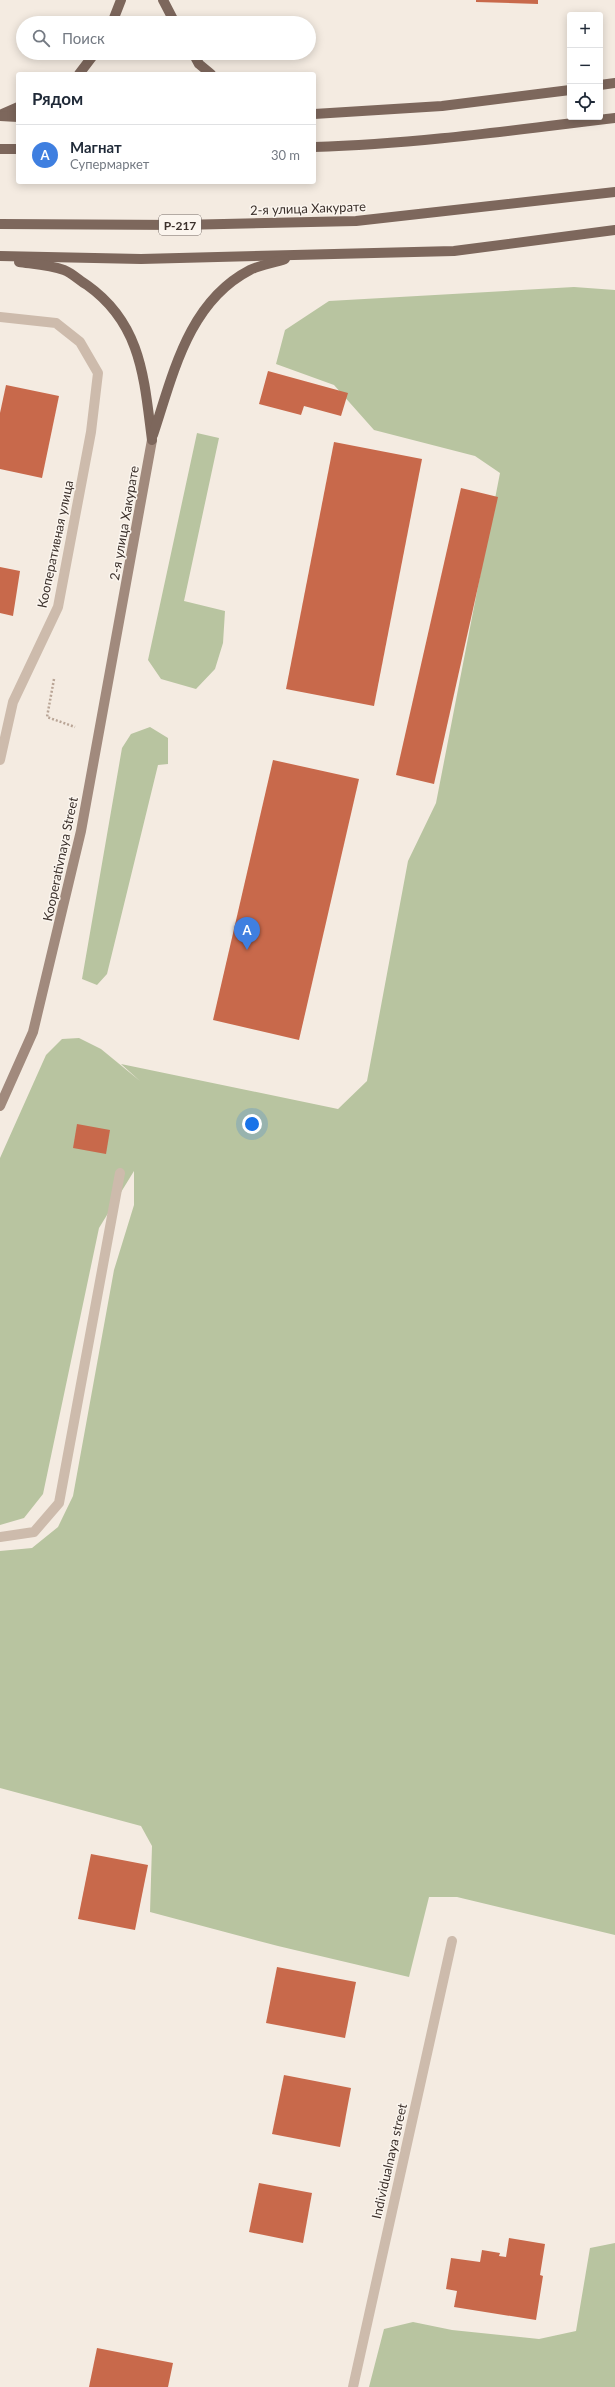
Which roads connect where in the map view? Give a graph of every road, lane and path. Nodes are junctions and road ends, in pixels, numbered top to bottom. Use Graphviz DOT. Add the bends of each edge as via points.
graph roads {
  1 [pos="121,0"];
  2 [pos="163,0"];
  3 [pos="115,16"];
  4 [pos="171,16"];
  5 [pos="90,60"];
  6 [pos="197,60"];
  7 [pos="81,72"];
  8 [pos="209,72"];
  9 [pos="615,83"];
  10 [pos="603,85"];
  11 [pos="567,90"];
  12 [pos="16,108"];
  13 [pos="316,112"];
  14 [pos="0,116"];
  15 [pos="16,117"];
  16 [pos="615,118"];
  17 [pos="316,148"];
  18 [pos="0,149"];
  19 [pos="16,150"];
  20 [pos="615,192"];
  21 [pos="0,224"];
  22 [pos="615,230"];
  23 [pos="296,256"];
  24 [pos="0,257"];
  25 [pos="0,317"];
  26 [pos="152,440"];
  27 [pos="121,610"];
  28 [pos="39,645"];
  29 [pos="98,734"];
  30 [pos="0,760"];
  31 [pos="0,1106"];
  32 [pos="120,1174"];
  33 [pos="0,1537"];
  34 [pos="452,1941"];
  35 [pos="353,2387"];
  1 -- 3 [label="main road"];
  2 -- 4 [label="main road"];
  5 -- 7 [label="main road"];
  6 -- 8 [label="main road"];
  9 -- 10 [label="main road"];
  11 -- 13 [label="main road" via="442,106"];
  12 -- 14 [label="main road"];
  14 -- 15 [label="main road"];
  16 -- 17 [label="main road" via="454,137"];
  18 -- 19 [label="main road"];
  20 -- 21 [label="main road, 2-я улица Хакурате / Р-217" via="356,221 180,225"];
  22 -- 23 [label="main road" via="454,251"];
  23 -- 24 [label="main road" via="141,259"];
  23 -- 26 [label="main road" via="250,270 213,297 199,316 184,345"];
  24 -- 26 [label="main road" via="65,270 98,294 120,317 135,345 144,373"];
  25 -- 28 [label="street, Кооперативная улица" via="56,323 80,342 98,373 91,432 58,607"];
  26 -- 27 [label="main road, 2-я улица Хакурате"];
  27 -- 29 [label="main road, Kooperativnaya Street"];
  28 -- 29 [label="path" via="55,672 47,717"];
  28 -- 30 [label="street, Кооперативная улица" via="13,702"];
  29 -- 31 [label="main road, Kooperativnaya Street" via="81,831 33,1032"];
  32 -- 33 [label="street" via="59,1503 34,1532"];
  34 -- 35 [label="street, Individualnaya street"];
}
